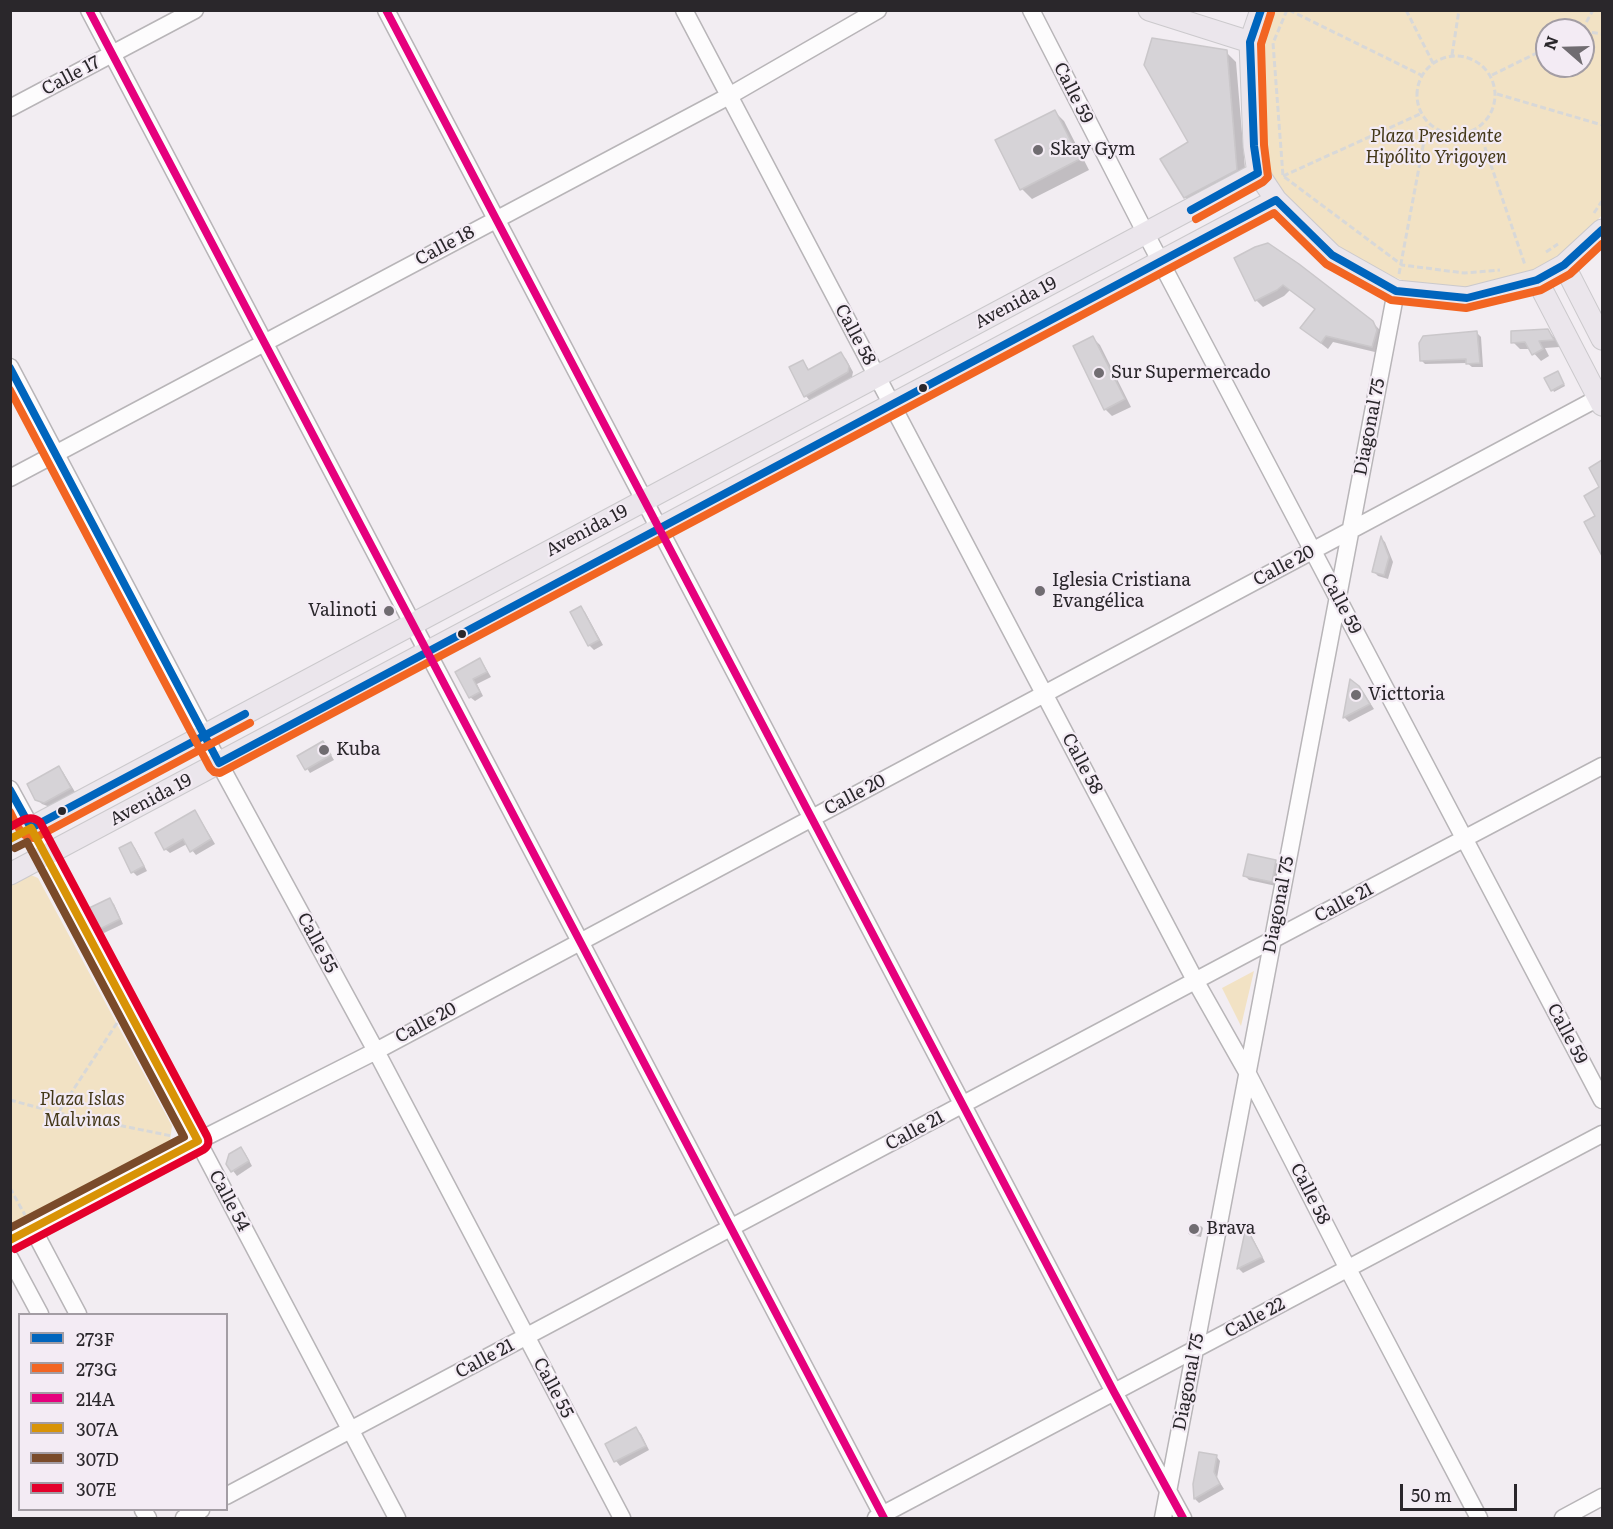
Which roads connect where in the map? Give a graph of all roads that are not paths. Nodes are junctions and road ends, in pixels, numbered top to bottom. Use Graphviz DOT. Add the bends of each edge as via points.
graph roads {
  1 [pos="89,10"];
  2 [pos="195,10"];
  3 [pos="386,10"];
  4 [pos="684,10"];
  5 [pos="878,10"];
  6 [pos="1031,10"];
  7 [pos="1149,10"];
  8 [pos="1258,11"];
  9 [pos="1250,42"];
  10 [pos="112,54"];
  11 [pos="729,96"];
  12 [pos="10,108"];
  13 [pos="1258,174"];
  14 [pos="1276,200"];
  15 [pos="496,220"];
  16 [pos="1597,223"];
  17 [pos="1146,234"];
  18 [pos="1160,261"];
  19 [pos="1564,265"];
  20 [pos="1533,272"];
  21 [pos="1396,291"];
  22 [pos="1602,339"];
  23 [pos="264,342"];
  24 [pos="10,367"];
  25 [pos="877,376"];
  26 [pos="1601,400"];
  27 [pos="892,404"];
  28 [pos="56,453"];
  29 [pos="10,477"];
  30 [pos="644,501"];
  31 [pos="659,529"];
  32 [pos="1350,529"];
  33 [pos="1313,551"];
  34 [pos="1338,597"];
  35 [pos="413,624"];
  36 [pos="428,652"];
  37 [pos="1044,694"];
  38 [pos="205,735"];
  39 [pos="219,763"];
  40 [pos="1602,766"];
  41 [pos="10,789"];
  42 [pos="811,818"];
  43 [pos="31,828"];
  44 [pos="10,839"];
  45 [pos="1465,839"];
  46 [pos="47,855"];
  47 [pos="10,874"];
  48 [pos="1272,940"];
  49 [pos="580,941"];
  50 [pos="1196,982"];
  51 [pos="376,1051"];
  52 [pos="1247,1072"];
  53 [pos="1602,1100"];
  54 [pos="963,1106"];
  55 [pos="1602,1134"];
  56 [pos="198,1141"];
  57 [pos="731,1228"];
  58 [pos="33,1229"];
  59 [pos="10,1240"];
  60 [pos="10,1258"];
  61 [pos="1348,1269"];
  62 [pos="39,1313"];
  63 [pos="77,1313"];
  64 [pos="527,1337"];
  65 [pos="1195,1350"];
  66 [pos="1114,1392"];
  67 [pos="350,1430"];
  68 [pos="1168,1489"];
  69 [pos="228,1495"];
  70 [pos="1602,1497"];
  71 [pos="881,1517"];
  72 [pos="397,1518"];
  73 [pos="622,1518"];
  74 [pos="1163,1518"];
  75 [pos="1183,1518"];
  76 [pos="1479,1518"];
  77 [pos="1563,1518"];
  1 -- 10 [label="street"];
  2 -- 10 [label="street, Calle 17"];
  3 -- 15 [label="street"];
  4 -- 11 [label="street, Calle 58"];
  5 -- 11 [label="street, Calle 18"];
  6 -- 17 [label="street, Calle 59"];
  7 -- 9 [label="main road"];
  8 -- 9 [label="main road"];
  9 -- 13 [label="main road"];
  10 -- 12 [label="street, Calle 17"];
  10 -- 23 [label="street"];
  11 -- 15 [label="street, Calle 18"];
  11 -- 25 [label="street, Calle 58"];
  13 -- 14 [label="main road"];
  13 -- 17 [label="main road, Avenida 19"];
  14 -- 18 [label="main road, Avenida 19"];
  14 -- 21 [label="main road" via="1332,255"];
  15 -- 23 [label="street, Calle 18"];
  15 -- 30 [label="street"];
  16 -- 19 [label="main road"];
  17 -- 18 [label="street, Calle 59"];
  17 -- 25 [label="main road, Avenida 19"];
  18 -- 27 [label="main road, Avenida 19"];
  18 -- 33 [label="street, Calle 59"];
  19 -- 20 [label="main road"];
  19 -- 22 [label="main road"];
  20 -- 21 [label="main road" via="1467,298"];
  20 -- 26 [label="main road"];
  21 -- 32 [label="street, Diagonal 75"];
  23 -- 28 [label="street, Calle 18"];
  23 -- 35 [label="street"];
  24 -- 28 [label="street, Calle 55"];
  25 -- 27 [label="street, Calle 58"];
  25 -- 30 [label="main road, Avenida 19"];
  26 -- 32 [label="street, Calle 20"];
  27 -- 31 [label="main road, Avenida 19"];
  27 -- 37 [label="street, Calle 58"];
  28 -- 29 [label="street, Calle 18"];
  28 -- 38 [label="street, Calle 55"];
  30 -- 31 [label="street"];
  30 -- 35 [label="main road, Avenida 19"];
  31 -- 36 [label="main road, Avenida 19"];
  31 -- 42 [label="street"];
  32 -- 33 [label="street, Calle 20"];
  32 -- 34 [label="street, Diagonal 75"];
  33 -- 34 [label="street, Calle 59"];
  33 -- 37 [label="street, Calle 20"];
  34 -- 45 [label="street, Calle 59"];
  34 -- 48 [label="street, Diagonal 75"];
  35 -- 36 [label="street"];
  35 -- 38 [label="main road, Avenida 19"];
  36 -- 39 [label="main road, Avenida 19"];
  36 -- 49 [label="street"];
  37 -- 42 [label="street, Calle 20"];
  37 -- 50 [label="street, Calle 58"];
  38 -- 39 [label="street, Calle 55"];
  38 -- 43 [label="main road, Avenida 19"];
  39 -- 46 [label="main road, Avenida 19"];
  39 -- 51 [label="street, Calle 55"];
  40 -- 45 [label="street, Calle 21"];
  41 -- 43 [label="street, Calle 54"];
  42 -- 49 [label="street, Calle 20"];
  42 -- 54 [label="street"];
  43 -- 44 [label="main road, Avenida 19"];
  43 -- 46 [label="street, Calle 54"];
  45 -- 48 [label="street, Calle 21"];
  45 -- 53 [label="street, Calle 59"];
  46 -- 47 [label="main road, Avenida 19"];
  46 -- 56 [label="street, Calle 54"];
  48 -- 50 [label="street, Calle 21"];
  48 -- 52 [label="street, Diagonal 75"];
  49 -- 51 [label="street, Calle 20"];
  49 -- 57 [label="street"];
  50 -- 52 [label="street, Calle 58"];
  50 -- 54 [label="street, Calle 21"];
  51 -- 56 [label="street, Calle 20"];
  51 -- 64 [label="street, Calle 55"];
  52 -- 61 [label="street, Calle 58"];
  52 -- 65 [label="street, Diagonal 75"];
  54 -- 57 [label="street, Calle 21"];
  54 -- 66 [label="street"];
  55 -- 61 [label="street, Calle 22"];
  56 -- 58 [label="street, Calle 20"];
  56 -- 67 [label="street, Calle 54"];
  57 -- 64 [label="street, Calle 21"];
  57 -- 71 [label="street"];
  58 -- 59 [label="street, Calle 20"];
  58 -- 63 [label="street"];
  60 -- 62 [label="street"];
  61 -- 65 [label="street, Calle 22"];
  61 -- 76 [label="street, Calle 58"];
  64 -- 67 [label="street, Calle 21"];
  64 -- 73 [label="street, Calle 55"];
  65 -- 66 [label="street, Calle 22"];
  65 -- 68 [label="street, Diagonal 75"];
  66 -- 68 [label="street"];
  66 -- 71 [label="street, Calle 22"];
  67 -- 69 [label="street, Calle 21"];
  67 -- 72 [label="street, Calle 54"];
  68 -- 74 [label="street, Diagonal 75"];
  68 -- 75 [label="street"];
  70 -- 77 [label="street"];
}
